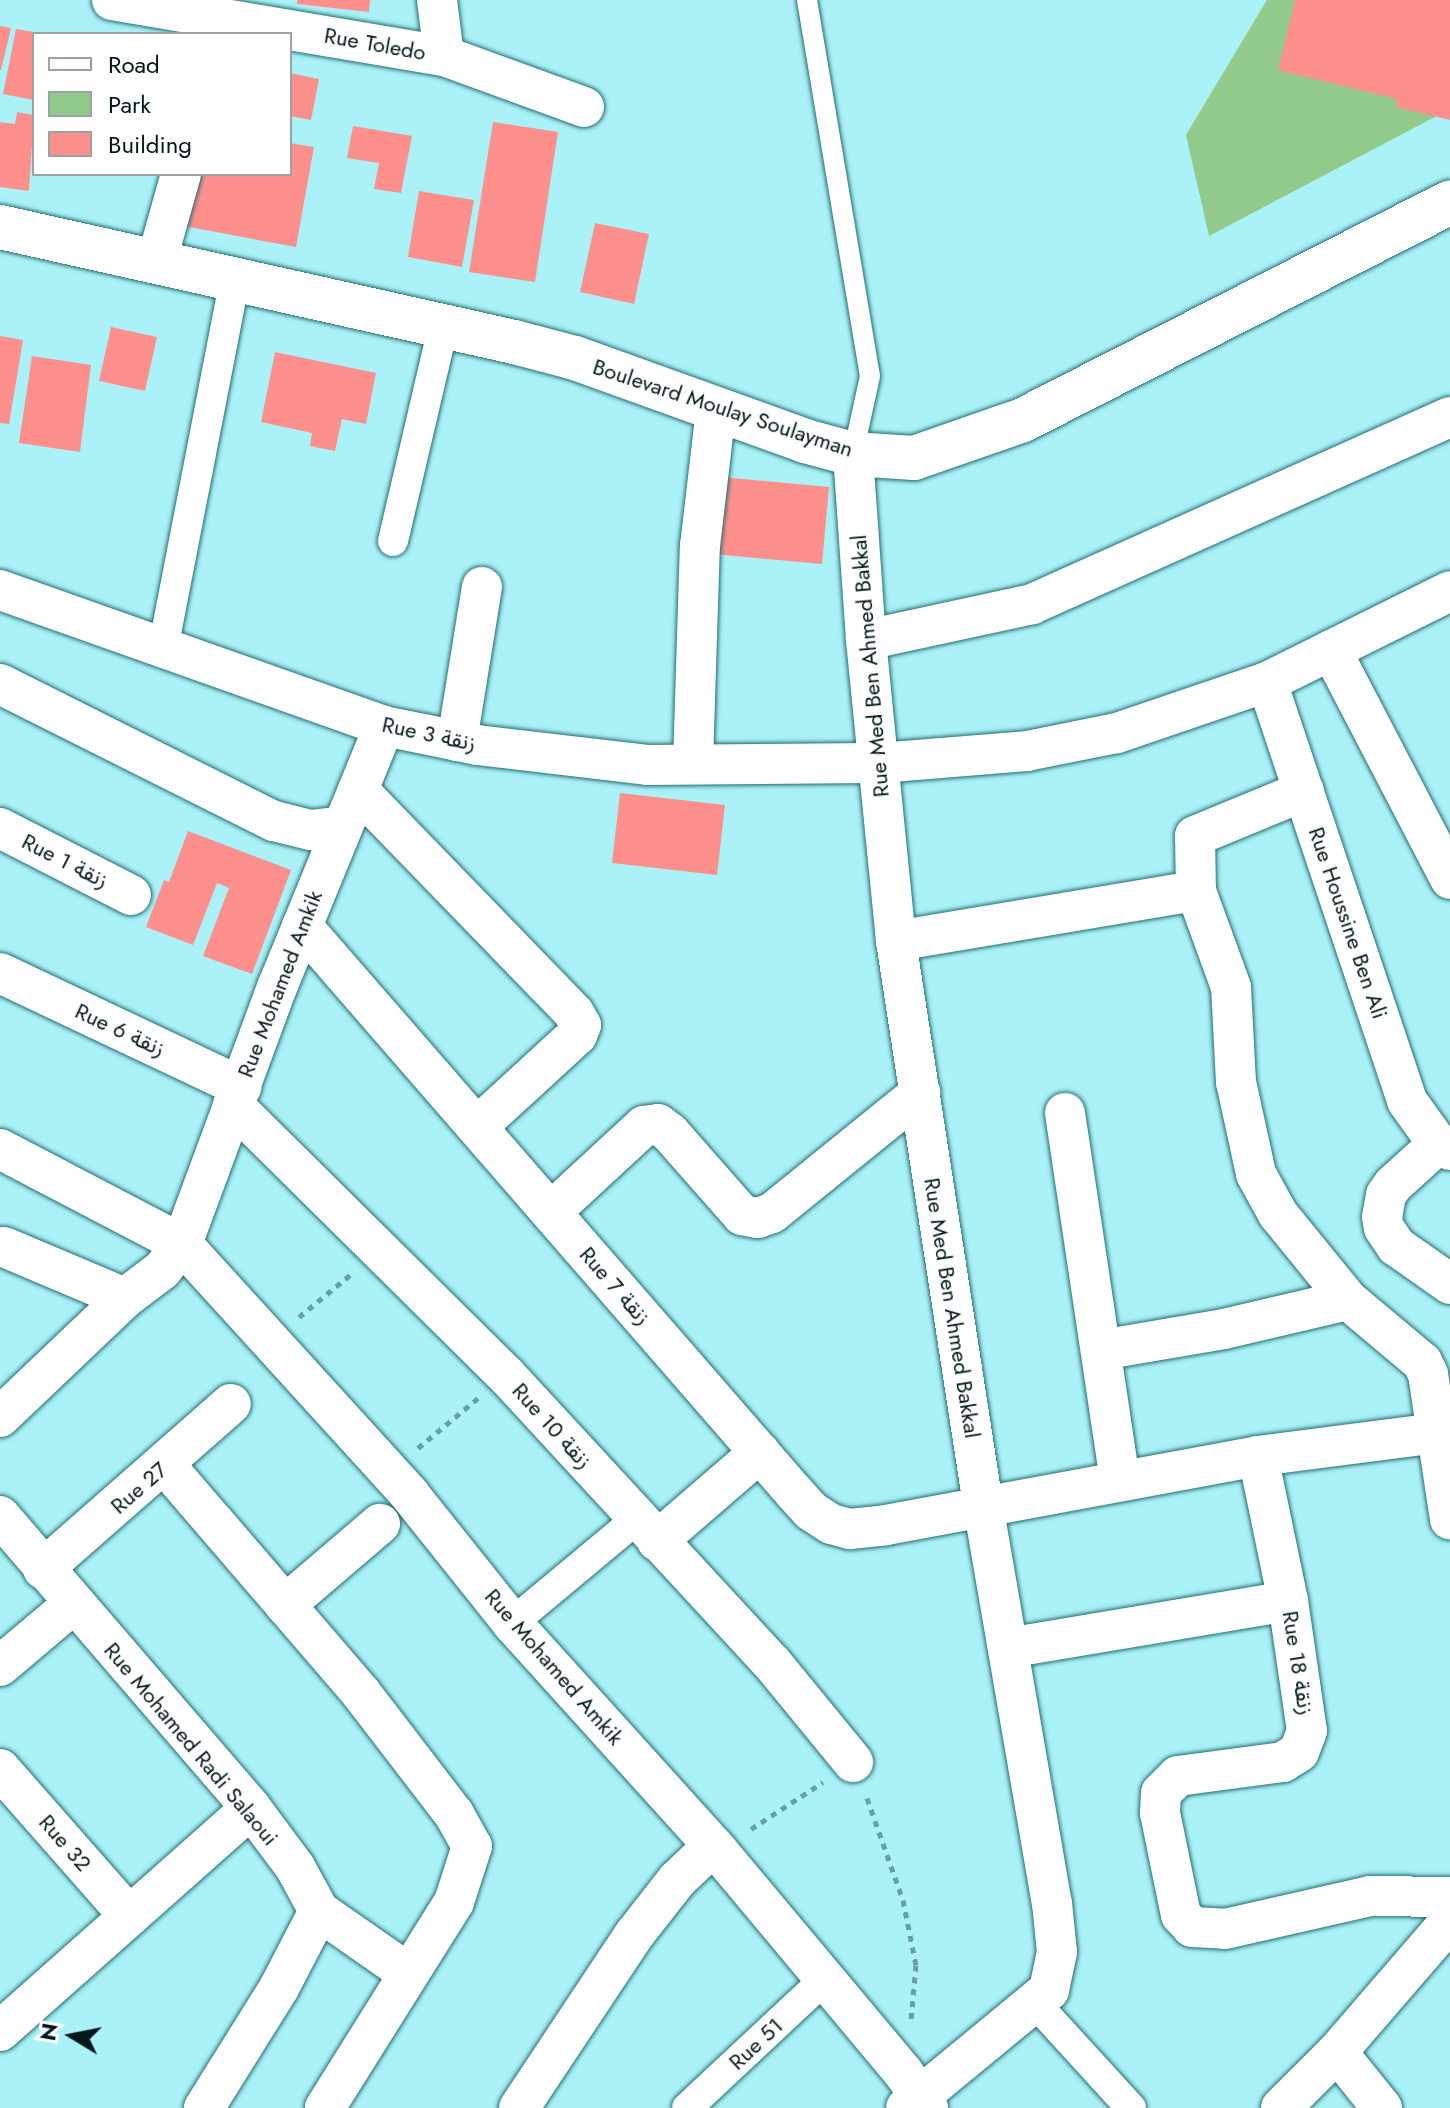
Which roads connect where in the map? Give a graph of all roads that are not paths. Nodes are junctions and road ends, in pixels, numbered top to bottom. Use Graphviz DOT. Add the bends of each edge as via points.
graph roads {
  1 [pos="112,0"];
  2 [pos="437,0"];
  3 [pos="807,0"];
  4 [pos="201,16"];
  5 [pos="444,56"];
  6 [pos="584,107"];
  7 [pos="180,176"];
  8 [pos="1450,202"];
  9 [pos="0,227"];
  10 [pos="156,263"];
  11 [pos="235,279"];
  12 [pos="444,324"];
  13 [pos="716,410"];
  14 [pos="1450,417"];
  15 [pos="853,454"];
  16 [pos="393,541"];
  17 [pos="482,587"];
  18 [pos="0,590"];
  19 [pos="1450,591"];
  20 [pos="866,640"];
  21 [pos="163,649"];
  22 [pos="1331,650"];
  23 [pos="1267,682"];
  24 [pos="0,684"];
  25 [pos="384,726"];
  26 [pos="457,741"];
  27 [pos="879,763"];
  28 [pos="693,764"];
  29 [pos="1304,791"];
  30 [pos="350,808"];
  31 [pos="0,828"];
  32 [pos="1450,879"];
  33 [pos="1196,891"];
  34 [pos="131,895"];
  35 [pos="302,926"];
  36 [pos="896,941"];
  37 [pos="0,973"];
  38 [pos="920,1093"];
  39 [pos="237,1096"];
  40 [pos="1065,1113"];
  41 [pos="477,1127"];
  42 [pos="1444,1147"];
  43 [pos="0,1149"];
  44 [pos="551,1212"];
  45 [pos="182,1244"];
  46 [pos="4,1247"];
  47 [pos="1450,1284"];
  48 [pos="125,1298"];
  49 [pos="1348,1300"];
  50 [pos="1101,1350"];
  51 [pos="231,1404"];
  52 [pos="0,1417"];
  53 [pos="1438,1433"];
  54 [pos="760,1452"];
  55 [pos="1258,1456"];
  56 [pos="165,1465"];
  57 [pos="1120,1480"];
  58 [pos="983,1505"];
  59 [pos="0,1516"];
  60 [pos="1450,1519"];
  61 [pos="380,1524"];
  62 [pos="647,1530"];
  63 [pos="43,1569"];
  64 [pos="1288,1601"];
  65 [pos="73,1604"];
  66 [pos="285,1605"];
  67 [pos="512,1623"];
  68 [pos="1008,1648"];
  69 [pos="0,1666"];
  70 [pos="853,1762"];
  71 [pos="0,1769"];
  72 [pos="251,1808"];
  73 [pos="715,1849"];
  74 [pos="1450,1897"];
  75 [pos="319,1911"];
  76 [pos="129,1916"];
  77 [pos="1450,1921"];
  78 [pos="408,1973"];
  79 [pos="825,1979"];
  80 [pos="1036,2004"];
  81 [pos="7,2012"];
  82 [pos="1337,2052"];
  83 [pos="914,2096"];
  84 [pos="204,2108"];
  85 [pos="325,2108"];
  86 [pos="519,2108"];
  87 [pos="687,2108"];
  88 [pos="1131,2108"];
  89 [pos="1281,2108"];
  90 [pos="1382,2108"];
  1 -- 4 [label="street, Rue Toledo"];
  2 -- 5 [label="street"];
  3 -- 15 [label="lane" via="870,376"];
  4 -- 5 [label="street, Rue Toledo"];
  5 -- 6 [label="street, Rue Toledo"];
  7 -- 10 [label="street"];
  8 -- 15 [label="main road, Boulevard Moulay Soulayman" via="1023,420 914,458"];
  9 -- 10 [label="main road, Boulevard Moulay Soulayman"];
  10 -- 11 [label="main road, Boulevard Moulay Soulayman"];
  11 -- 12 [label="main road, Boulevard Moulay Soulayman"];
  11 -- 21 [label="street"];
  12 -- 13 [label="main road, Boulevard Moulay Soulayman" via="575,358"];
  12 -- 16 [label="street"];
  13 -- 15 [label="main road, Boulevard Moulay Soulayman"];
  13 -- 28 [label="street" via="700,546"];
  14 -- 20 [label="street" via="1032,604"];
  15 -- 20 [label="street, Rue Med Ben Ahmed Bakkal"];
  17 -- 26 [label="street"];
  18 -- 21 [label="street, Rue 3 زنقة"];
  19 -- 22 [label="street, Rue 3 زنقة"];
  20 -- 27 [label="street, Rue Med Ben Ahmed Bakkal"];
  21 -- 25 [label="street, Rue 3 زنقة"];
  22 -- 23 [label="street, Rue 3 زنقة"];
  22 -- 32 [label="street"];
  23 -- 27 [label="street, Rue 3 زنقة" via="1117,733 1027,751"];
  23 -- 29 [label="street, Rue Houssine Ben Ali"];
  24 -- 30 [label="street" via="274,821 311,830"];
  25 -- 26 [label="street, Rue 3 زنقة"];
  25 -- 30 [label="street, Rue Mohamed Amkik"];
  26 -- 28 [label="street, Rue 3 زنقة" via="566,758"];
  27 -- 28 [label="street, Rue 3 زنقة"];
  27 -- 36 [label="street, Rue Med Ben Ahmed Bakkal"];
  29 -- 33 [label="street" via="1195,836"];
  29 -- 42 [label="street, Rue Houssine Ben Ali" via="1407,1101"];
  30 -- 35 [label="street, Rue Mohamed Amkik"];
  30 -- 41 [label="street" via="581,1025 577,1035"];
  31 -- 34 [label="street, Rue 1 زنقة"];
  33 -- 36 [label="street"];
  33 -- 49 [label="street" via="1231,987 1236,1082 1256,1174 1278,1214"];
  35 -- 39 [label="street, Rue Mohamed Amkik"];
  35 -- 41 [label="street, Rue 7 زنقة"];
  36 -- 38 [label="street, Rue Med Ben Ahmed Bakkal"];
  37 -- 39 [label="street, Rue 6 زنقة"];
  38 -- 44 [label="street" via="772,1213 758,1218 742,1215 658,1124 644,1126"];
  38 -- 58 [label="street, Rue Med Ben Ahmed Bakkal"];
  39 -- 45 [label="street, Rue Mohamed Amkik"];
  39 -- 62 [label="street, Rue 10 زنقة"];
  40 -- 50 [label="street"];
  41 -- 44 [label="street, Rue 7 زنقة"];
  42 -- 47 [label="street" via="1393,1185 1382,1217 1396,1246"];
  43 -- 45 [label="street, Rue Mohamed Amkik"];
  44 -- 54 [label="street, Rue 7 زنقة"];
  45 -- 48 [label="street, Rue Mohamed Amkik" via="162,1270"];
  45 -- 67 [label="street, Rue Mohamed Amkik" via="390,1472"];
  46 -- 48 [label="street"];
  48 -- 52 [label="street, Rue Mohamed Amkik"];
  49 -- 50 [label="street"];
  49 -- 53 [label="street" via="1422,1362"];
  50 -- 57 [label="street"];
  51 -- 56 [label="street, Rue 27"];
  53 -- 55 [label="street, Rue 7 زنقة"];
  53 -- 60 [label="street"];
  54 -- 58 [label="street, Rue 7 زنقة" via="811,1511 841,1526 886,1525"];
  54 -- 62 [label="street"];
  55 -- 57 [label="street, Rue 7 زنقة"];
  55 -- 64 [label="street, Rue 18 زنقة"];
  56 -- 63 [label="street, Rue 27"];
  56 -- 66 [label="street"];
  57 -- 58 [label="street, Rue 7 زنقة"];
  58 -- 68 [label="street, Rue Med Ben Ahmed Bakkal"];
  59 -- 63 [label="street, Rue Mohamed Radi Salaoui"];
  61 -- 66 [label="street"];
  62 -- 67 [label="street"];
  62 -- 70 [label="street, Rue 10 زنقة" via="772,1663"];
  63 -- 65 [label="street, Rue Mohamed Radi Salaoui"];
  64 -- 68 [label="street"];
  64 -- 74 [label="street, Rue 18 زنقة" via="1306,1703 1305,1744 1283,1762 1178,1776 1161,1793 1160,1813 1181,1915 1192,1927 1225,1929 1370,1896"];
  65 -- 69 [label="street"];
  65 -- 72 [label="street, Rue Mohamed Radi Salaoui"];
  66 -- 78 [label="street" via="361,1693 454,1814 472,1846 461,1890"];
  67 -- 73 [label="street, Rue Mohamed Amkik"];
  68 -- 80 [label="street, Rue Med Ben Ahmed Bakkal" via="1057,1952 1049,1990"];
  71 -- 76 [label="street, Rue 32"];
  72 -- 75 [label="street, Rue Mohamed Radi Salaoui" via="295,1867"];
  72 -- 76 [label="street"];
  73 -- 79 [label="street, Rue Mohamed Amkik"];
  73 -- 86 [label="street" via="677,1880 634,1935"];
  75 -- 78 [label="street"];
  75 -- 84 [label="street" via="279,1988"];
  76 -- 81 [label="street"];
  77 -- 82 [label="street"];
  78 -- 85 [label="street"];
  79 -- 83 [label="street, Rue Mohamed Amkik"];
  79 -- 87 [label="street, Rue 51"];
  80 -- 83 [label="street, Rue Med Ben Ahmed Bakkal"];
  80 -- 88 [label="street"];
  82 -- 89 [label="street"];
  82 -- 90 [label="street"];
}
